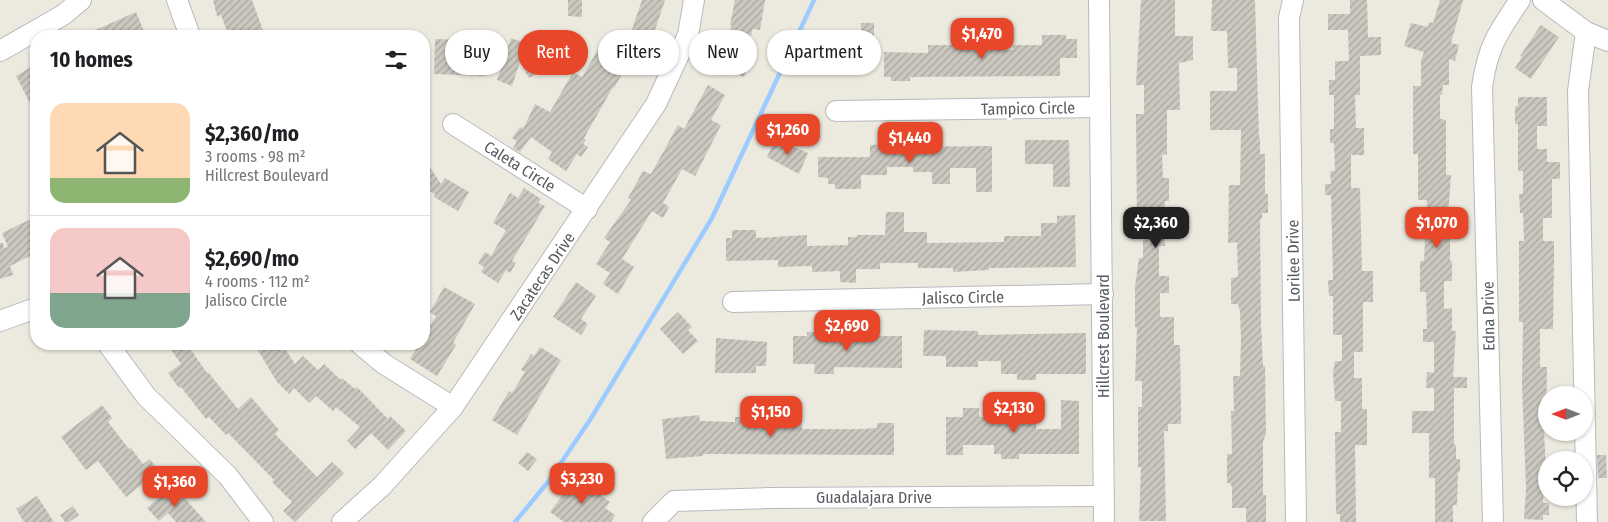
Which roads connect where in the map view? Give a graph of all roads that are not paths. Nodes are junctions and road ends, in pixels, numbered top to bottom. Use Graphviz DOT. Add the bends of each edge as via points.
graph roads {
  1 [pos="81,0"];
  2 [pos="177,0"];
  3 [pos="694,0"];
  4 [pos="1099,0"];
  5 [pos="1293,0"];
  6 [pos="1520,0"];
  7 [pos="1543,0"];
  8 [pos="61,8"];
  9 [pos="188,30"];
  10 [pos="1586,32"];
  11 [pos="1608,42"];
  12 [pos="0,51"];
  13 [pos="1099,106"];
  14 [pos="836,111"];
  15 [pos="453,124"];
  16 [pos="587,209"];
  17 [pos="1103,294"];
  18 [pos="733,302"];
  19 [pos="30,310"];
  20 [pos="0,321"];
  21 [pos="112,350"];
  22 [pos="367,350"];
  23 [pos="453,407"];
  24 [pos="1103,496"];
  25 [pos="263,522"];
  26 [pos="342,522"];
  27 [pos="653,522"];
  28 [pos="1104,522"];
  29 [pos="1296,522"];
  30 [pos="1493,522"];
  31 [pos="1587,522"];
  1 -- 8 [label="street"];
  2 -- 9 [label="street"];
  3 -- 16 [label="street, Zacatecas Drive" via="688,35 656,104"];
  4 -- 13 [label="street, Hillcrest Boulevard"];
  5 -- 29 [label="street, Lorilee Drive" via="1290,18"];
  6 -- 30 [label="street, Edna Drive" via="1495,37 1486,62 1482,88"];
  7 -- 10 [label="street"];
  8 -- 12 [label="street"];
  10 -- 11 [label="street"];
  10 -- 31 [label="street" via="1578,91"];
  13 -- 14 [label="street, Tampico Circle"];
  13 -- 17 [label="street, Hillcrest Boulevard"];
  15 -- 16 [label="street, Caleta Circle"];
  16 -- 23 [label="street, Zacatecas Drive"];
  17 -- 18 [label="street, Jalisco Circle"];
  17 -- 24 [label="street, Hillcrest Boulevard"];
  19 -- 20 [label="street"];
  21 -- 25 [label="street" via="146,396 228,476"];
  22 -- 23 [label="street"];
  23 -- 26 [label="street, Zacatecas Drive" via="382,486"];
  24 -- 27 [label="street, Guadalajara Drive" via="674,501"];
  24 -- 28 [label="street, Hillcrest Boulevard"];
}
